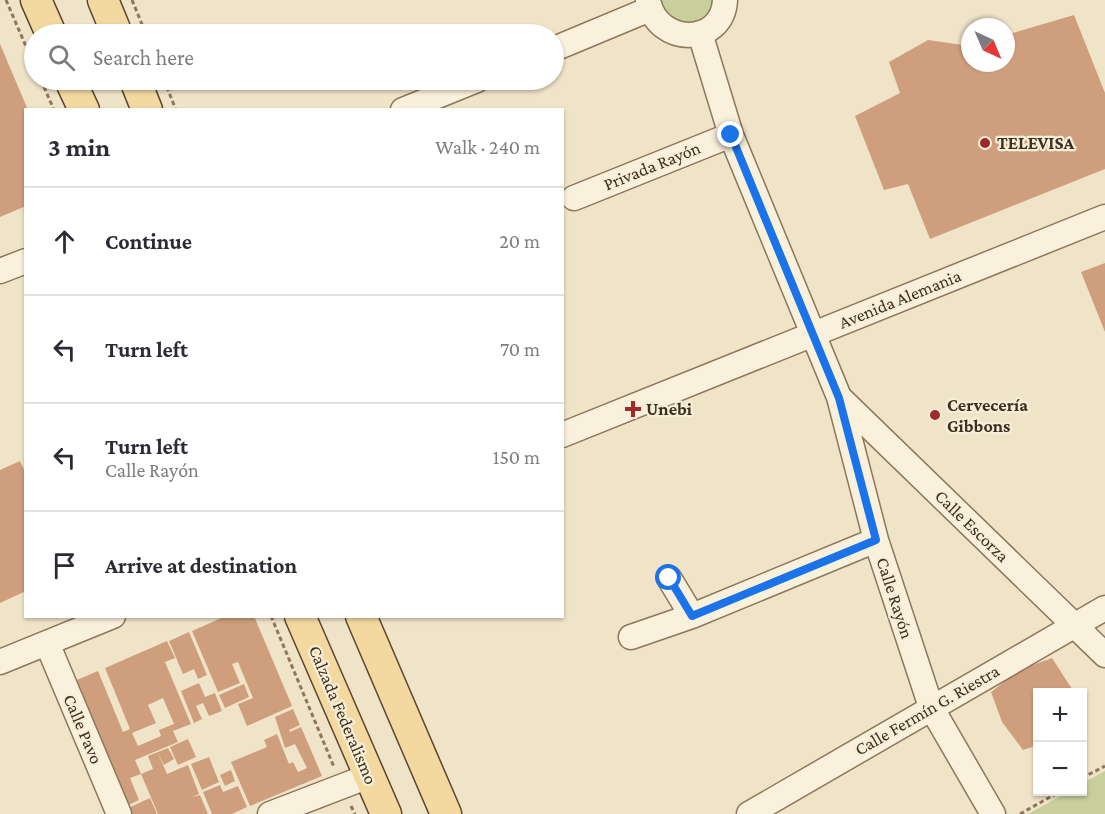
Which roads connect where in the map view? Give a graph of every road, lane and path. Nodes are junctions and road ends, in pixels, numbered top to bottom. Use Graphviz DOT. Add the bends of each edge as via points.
graph roads {
  1 [pos="6,0"];
  2 [pos="36,0"];
  3 [pos="103,0"];
  4 [pos="132,0"];
  5 [pos="725,0"];
  6 [pos="649,5"];
  7 [pos="47,24"];
  8 [pos="113,24"];
  9 [pos="142,24"];
  10 [pos="700,33"];
  11 [pos="24,42"];
  12 [pos="564,44"];
  13 [pos="45,90"];
  14 [pos="75,90"];
  15 [pos="139,90"];
  16 [pos="168,90"];
  17 [pos="452,90"];
  18 [pos="53,108"];
  19 [pos="83,108"];
  20 [pos="146,108"];
  21 [pos="176,108"];
  22 [pos="408,108"];
  23 [pos="731,135"];
  24 [pos="574,198"];
  25 [pos="1105,217"];
  26 [pos="24,262"];
  27 [pos="0,272"];
  28 [pos="812,334"];
  29 [pos="839,398"];
  30 [pos="564,434"];
  31 [pos="876,540"];
  32 [pos="669,578"];
  33 [pos="1105,608"];
  34 [pos="692,616"];
  35 [pos="108,618"];
  36 [pos="272,618"];
  37 [pos="301,618"];
  38 [pos="362,618"];
  39 [pos="1075,626"];
  40 [pos="631,637"];
  41 [pos="47,643"];
  42 [pos="1105,656"];
  43 [pos="0,662"];
  44 [pos="931,707"];
  45 [pos="1105,766"];
  46 [pos="1087,776"];
  47 [pos="356,781"];
  48 [pos="1052,796"];
  49 [pos="118,814"];
  50 [pos="270,814"];
  51 [pos="355,814"];
  52 [pos="386,814"];
  53 [pos="446,814"];
  54 [pos="749,814"];
  55 [pos="993,814"];
  56 [pos="1020,814"];
  1 -- 11 [label="path"];
  2 -- 7 [label="main road"];
  3 -- 8 [label="main road"];
  4 -- 9 [label="path"];
  5 -- 10 [label="street" via="720,17"];
  6 -- 10 [label="street" via="656,20 670,32 688,36"];
  6 -- 12 [label="street"];
  10 -- 23 [label="street, Calle Rayón"];
  13 -- 18 [label="path"];
  14 -- 19 [label="main road"];
  15 -- 20 [label="main road"];
  16 -- 21 [label="path"];
  17 -- 22 [label="street"];
  23 -- 24 [label="street, Privada Rayón"];
  23 -- 28 [label="street, Calle Rayón"];
  25 -- 28 [label="street, Avenida Alemania"];
  26 -- 27 [label="street"];
  28 -- 29 [label="street, Calle Rayón"];
  28 -- 30 [label="street, Avenida Alemania"];
  29 -- 31 [label="street, Calle Rayón"];
  29 -- 39 [label="street, Calle Escorza"];
  31 -- 34 [label="street"];
  31 -- 44 [label="street, Calle Rayón"];
  32 -- 34 [label="street"];
  33 -- 39 [label="street, Calle Fermín G. Riestra"];
  34 -- 40 [label="street"];
  35 -- 41 [label="street"];
  36 -- 47 [label="path"];
  37 -- 47 [label="main road, Calzada Federalismo"];
  38 -- 53 [label="main road"];
  39 -- 42 [label="street, Calle Escorza"];
  39 -- 44 [label="street, Calle Fermín G. Riestra"];
  41 -- 43 [label="street"];
  41 -- 49 [label="street, Calle Pavo"];
  44 -- 54 [label="street, Calle Fermín G. Riestra"];
  44 -- 55 [label="street, Calle Rayón"];
  45 -- 46 [label="path"];
  47 -- 50 [label="street"];
  47 -- 51 [label="path"];
  47 -- 52 [label="main road, Calzada Federalismo"];
  48 -- 56 [label="path"];
}
